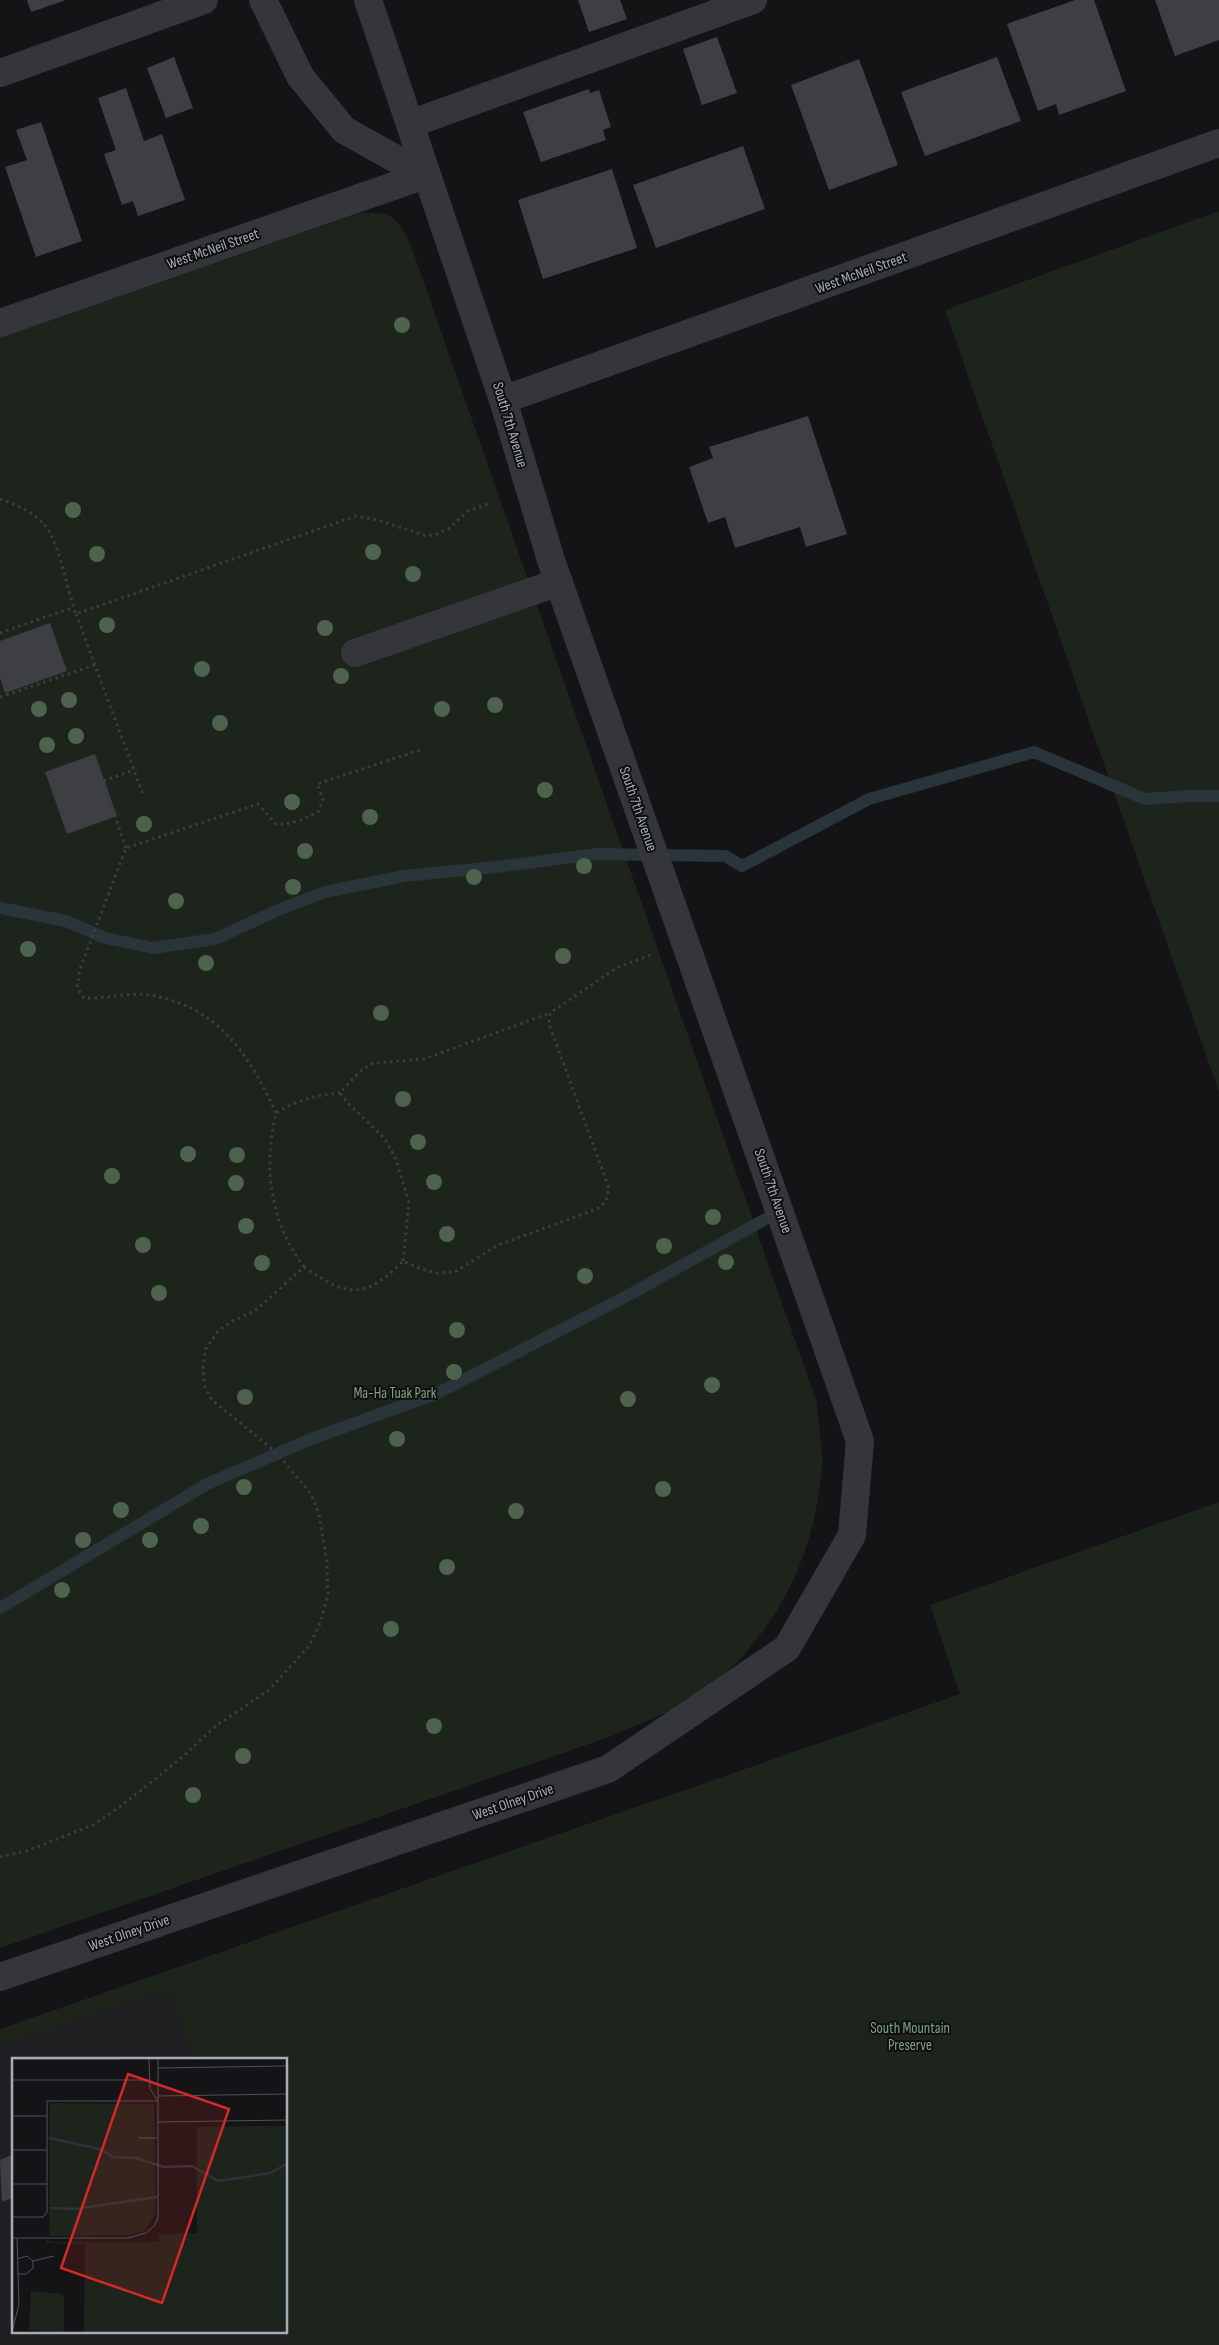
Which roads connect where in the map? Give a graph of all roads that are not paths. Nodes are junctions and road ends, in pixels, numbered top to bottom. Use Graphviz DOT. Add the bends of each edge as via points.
graph roads {
  1 [pos="204,0"];
  2 [pos="263,0"];
  3 [pos="368,0"];
  4 [pos="753,0"];
  5 [pos="0,72"];
  6 [pos="410,124"];
  7 [pos="1219,143"];
  8 [pos="425,175"];
  9 [pos="0,323"];
  10 [pos="503,400"];
  11 [pos="559,582"];
  12 [pos="355,653"];
  13 [pos="860,1441"];
  14 [pos="0,1977"];
  1 -- 5 [label="street"];
  2 -- 8 [label="street" via="300,76 344,130"];
  3 -- 6 [label="street, South 7th Avenue"];
  4 -- 6 [label="street"];
  6 -- 8 [label="street, South 7th Avenue"];
  7 -- 10 [label="street, West McNeil Street"];
  8 -- 9 [label="street, West McNeil Street"];
  8 -- 10 [label="street, South 7th Avenue"];
  10 -- 11 [label="street, South 7th Avenue"];
  11 -- 12 [label="street"];
  11 -- 13 [label="street, South 7th Avenue"];
  13 -- 14 [label="street, West Olney Drive" via="852,1535 787,1648 608,1769"];
}
